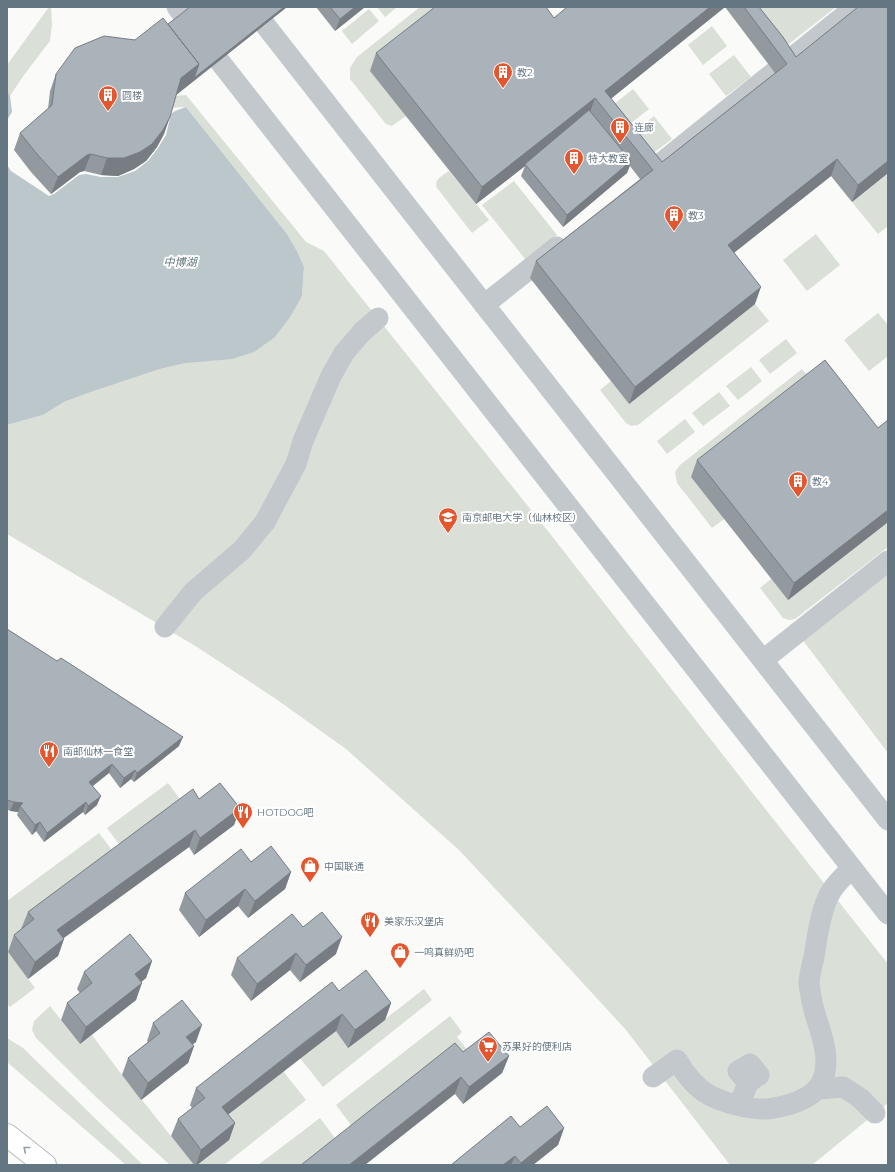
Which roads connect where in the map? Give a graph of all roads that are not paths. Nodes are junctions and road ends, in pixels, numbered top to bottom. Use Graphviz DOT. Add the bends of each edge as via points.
graph roads {
  1 [pos="177,7"];
  2 [pos="251,7"];
  3 [pos="855,7"];
  4 [pos="632,186"];
  5 [pos="571,236"];
  6 [pos="484,305"];
  7 [pos="378,318"];
  8 [pos="888,561"];
  9 [pos="165,627"];
  10 [pos="763,660"];
  11 [pos="888,820"];
  12 [pos="852,868"];
  13 [pos="888,914"];
  14 [pos="653,1077"];
  15 [pos="748,1083"];
  16 [pos="818,1089"];
  17 [pos="739,1105"];
  18 [pos="875,1113"];
  19 [pos="7,1135"];
  20 [pos="45,1165"];
  1 -- 12 [label="street"];
  2 -- 6 [label="street"];
  3 -- 4 [label="street"];
  5 -- 6 [label="street"];
  6 -- 10 [label="street"];
  7 -- 9 [label="street" via="344,353 334,370 296,464 265,522 242,550 193,592"];
  8 -- 10 [label="street"];
  10 -- 11 [label="street"];
  12 -- 13 [label="street"];
  12 -- 16 [label="street" via="831,891 824,909 809,982 817,1021 824,1039 824,1075"];
  14 -- 17 [label="street" via="676,1060 695,1084 709,1095"];
  15 -- 17 [label="street"];
  16 -- 17 [label="street" via="806,1098 767,1109"];
  16 -- 18 [label="street" via="843,1088 860,1098"];
  20 -- 19 [label="main road, one-way"];
}
